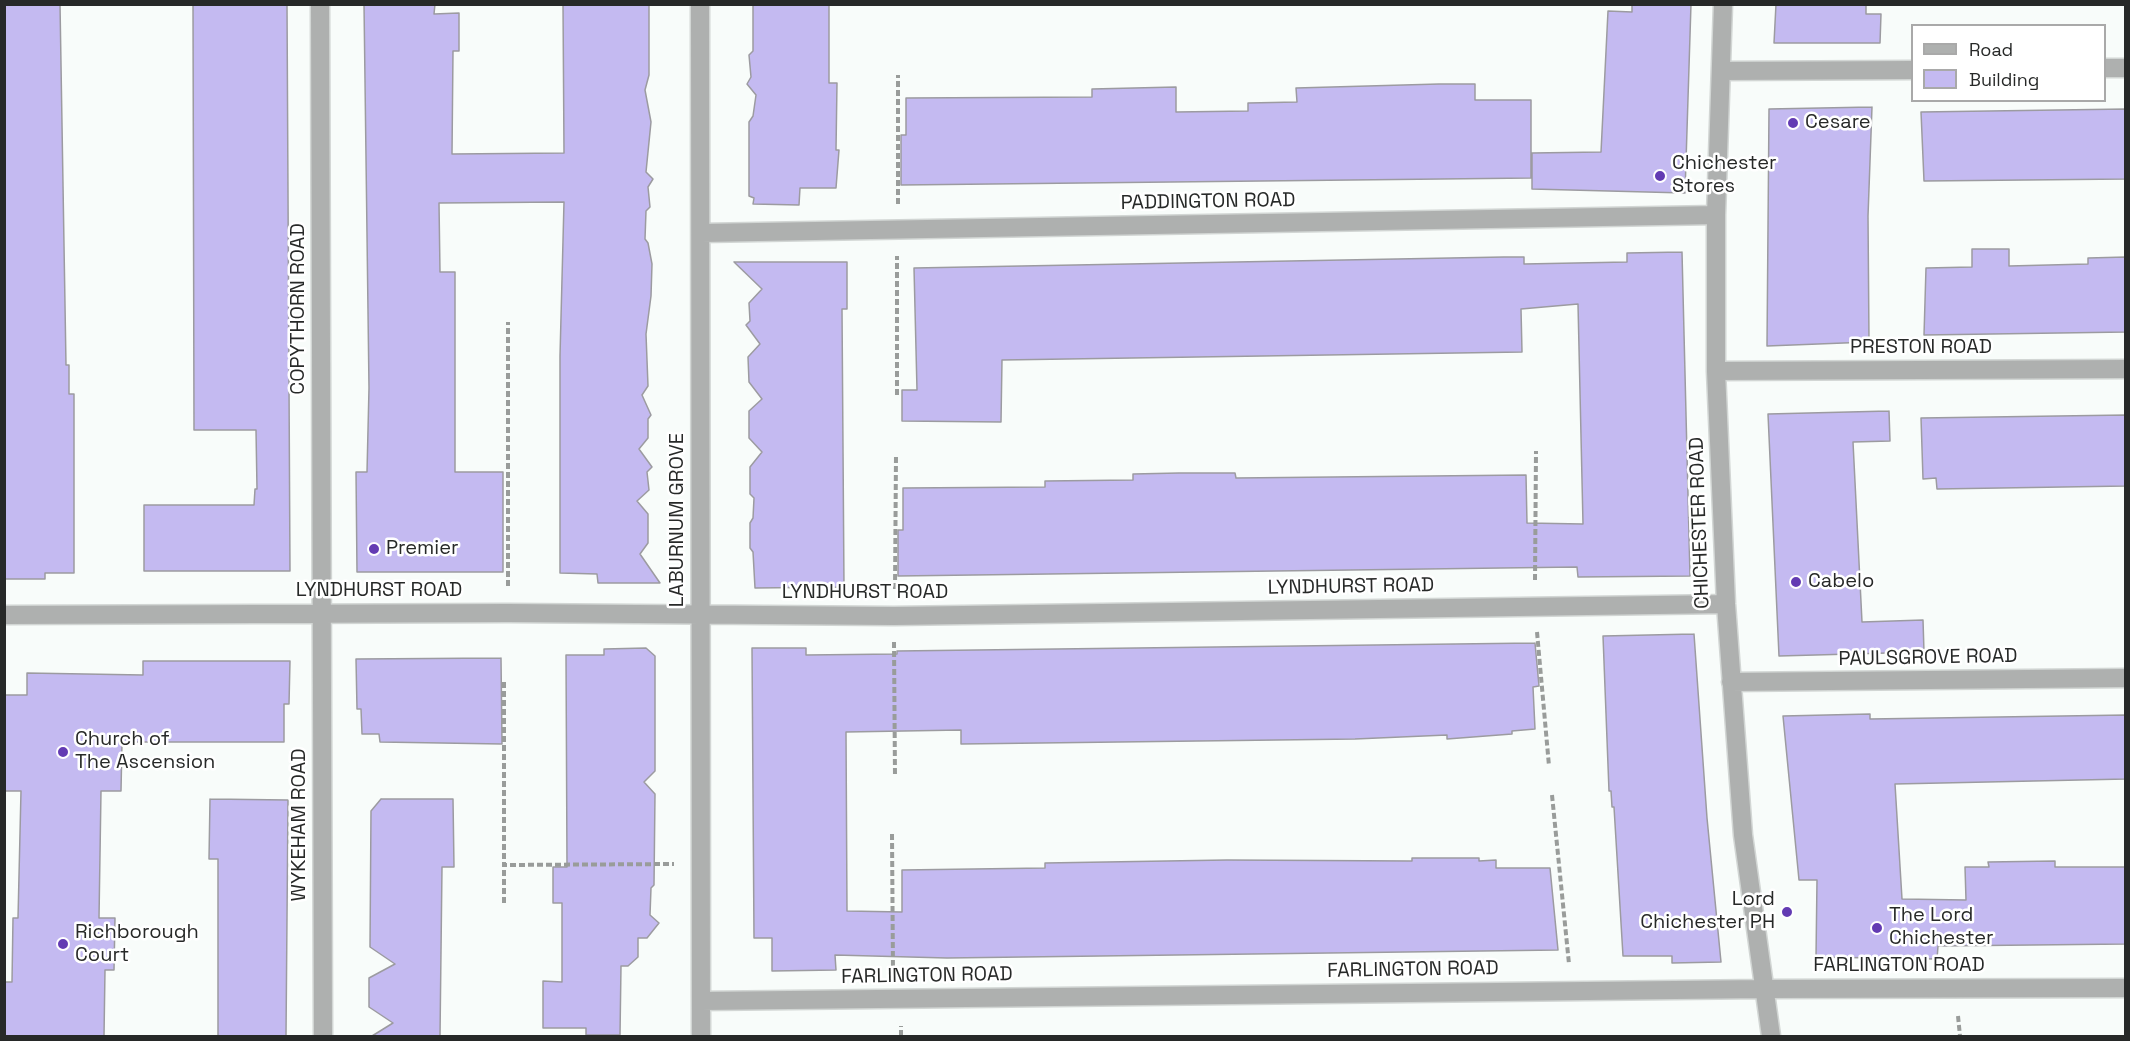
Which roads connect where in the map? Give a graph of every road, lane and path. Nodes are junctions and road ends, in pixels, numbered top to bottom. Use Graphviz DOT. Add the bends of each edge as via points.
graph roads {
  1 [pos="320,4"];
  2 [pos="700,4"];
  3 [pos="1724,4"];
  4 [pos="2106,68"];
  5 [pos="2126,68"];
  6 [pos="1911,70"];
  7 [pos="1721,71"];
  8 [pos="898,75"];
  9 [pos="1716,215"];
  10 [pos="898,230"];
  11 [pos="702,233"];
  12 [pos="508,322"];
  13 [pos="2126,369"];
  14 [pos="1716,371"];
  15 [pos="897,395"];
  16 [pos="1536,451"];
  17 [pos="896,455"];
  18 [pos="1726,604"];
  19 [pos="1535,607"];
  20 [pos="323,613"];
  21 [pos="507,613"];
  22 [pos="4,615"];
  23 [pos="700,615"];
  24 [pos="894,616"];
  25 [pos="2126,678"];
  26 [pos="504,682"];
  27 [pos="1731,682"];
  28 [pos="1549,766"];
  29 [pos="895,777"];
  30 [pos="1552,795"];
  31 [pos="892,834"];
  32 [pos="701,863"];
  33 [pos="504,866"];
  34 [pos="504,903"];
  35 [pos="2126,988"];
  36 [pos="1763,989"];
  37 [pos="1572,991"];
  38 [pos="894,999"];
  39 [pos="701,1001"];
  40 [pos="323,1036"];
  41 [pos="701,1036"];
  42 [pos="1771,1036"];
  1 -- 20 [label="street, COPYTHORN ROAD"];
  2 -- 11 [label="street, LABURNUM GROVE"];
  3 -- 7 [label="street, CHICHESTER ROAD"];
  4 -- 5 [label="street"];
  6 -- 7 [label="street"];
  7 -- 9 [label="street, CHICHESTER ROAD"];
  8 -- 10 [label="path"];
  9 -- 10 [label="street, PADDINGTON ROAD"];
  9 -- 14 [label="street, CHICHESTER ROAD"];
  10 -- 11 [label="street, PADDINGTON ROAD"];
  10 -- 15 [label="path"];
  11 -- 23 [label="street, LABURNUM GROVE"];
  12 -- 21 [label="path"];
  13 -- 14 [label="street, PRESTON ROAD"];
  14 -- 18 [label="street, CHICHESTER ROAD"];
  16 -- 19 [label="path"];
  17 -- 24 [label="path"];
  18 -- 19 [label="street, LYNDHURST ROAD"];
  18 -- 27 [label="street, CHICHESTER ROAD"];
  19 -- 24 [label="street, LYNDHURST ROAD"];
  19 -- 28 [label="path"];
  20 -- 21 [label="street, LYNDHURST ROAD"];
  20 -- 22 [label="street, LYNDHURST ROAD"];
  20 -- 40 [label="street, WYKEHAM ROAD"];
  21 -- 23 [label="street, LYNDHURST ROAD"];
  23 -- 24 [label="street, LYNDHURST ROAD"];
  23 -- 32 [label="street, LABURNUM GROVE"];
  24 -- 29 [label="path"];
  25 -- 27 [label="street, PAULSGROVE ROAD"];
  26 -- 33 [label="path"];
  27 -- 36 [label="street, CHICHESTER ROAD" via="1743,835"];
  30 -- 37 [label="path"];
  31 -- 38 [label="path"];
  32 -- 33 [label="path"];
  32 -- 39 [label="street, LABURNUM GROVE"];
  33 -- 34 [label="path"];
  35 -- 36 [label="street, FARLINGTON ROAD"];
  36 -- 37 [label="street, FARLINGTON ROAD"];
  36 -- 42 [label="street, CHICHESTER ROAD"];
  37 -- 38 [label="street, FARLINGTON ROAD"];
  38 -- 39 [label="street, FARLINGTON ROAD"];
  39 -- 41 [label="street, LABURNUM GROVE"];
}
